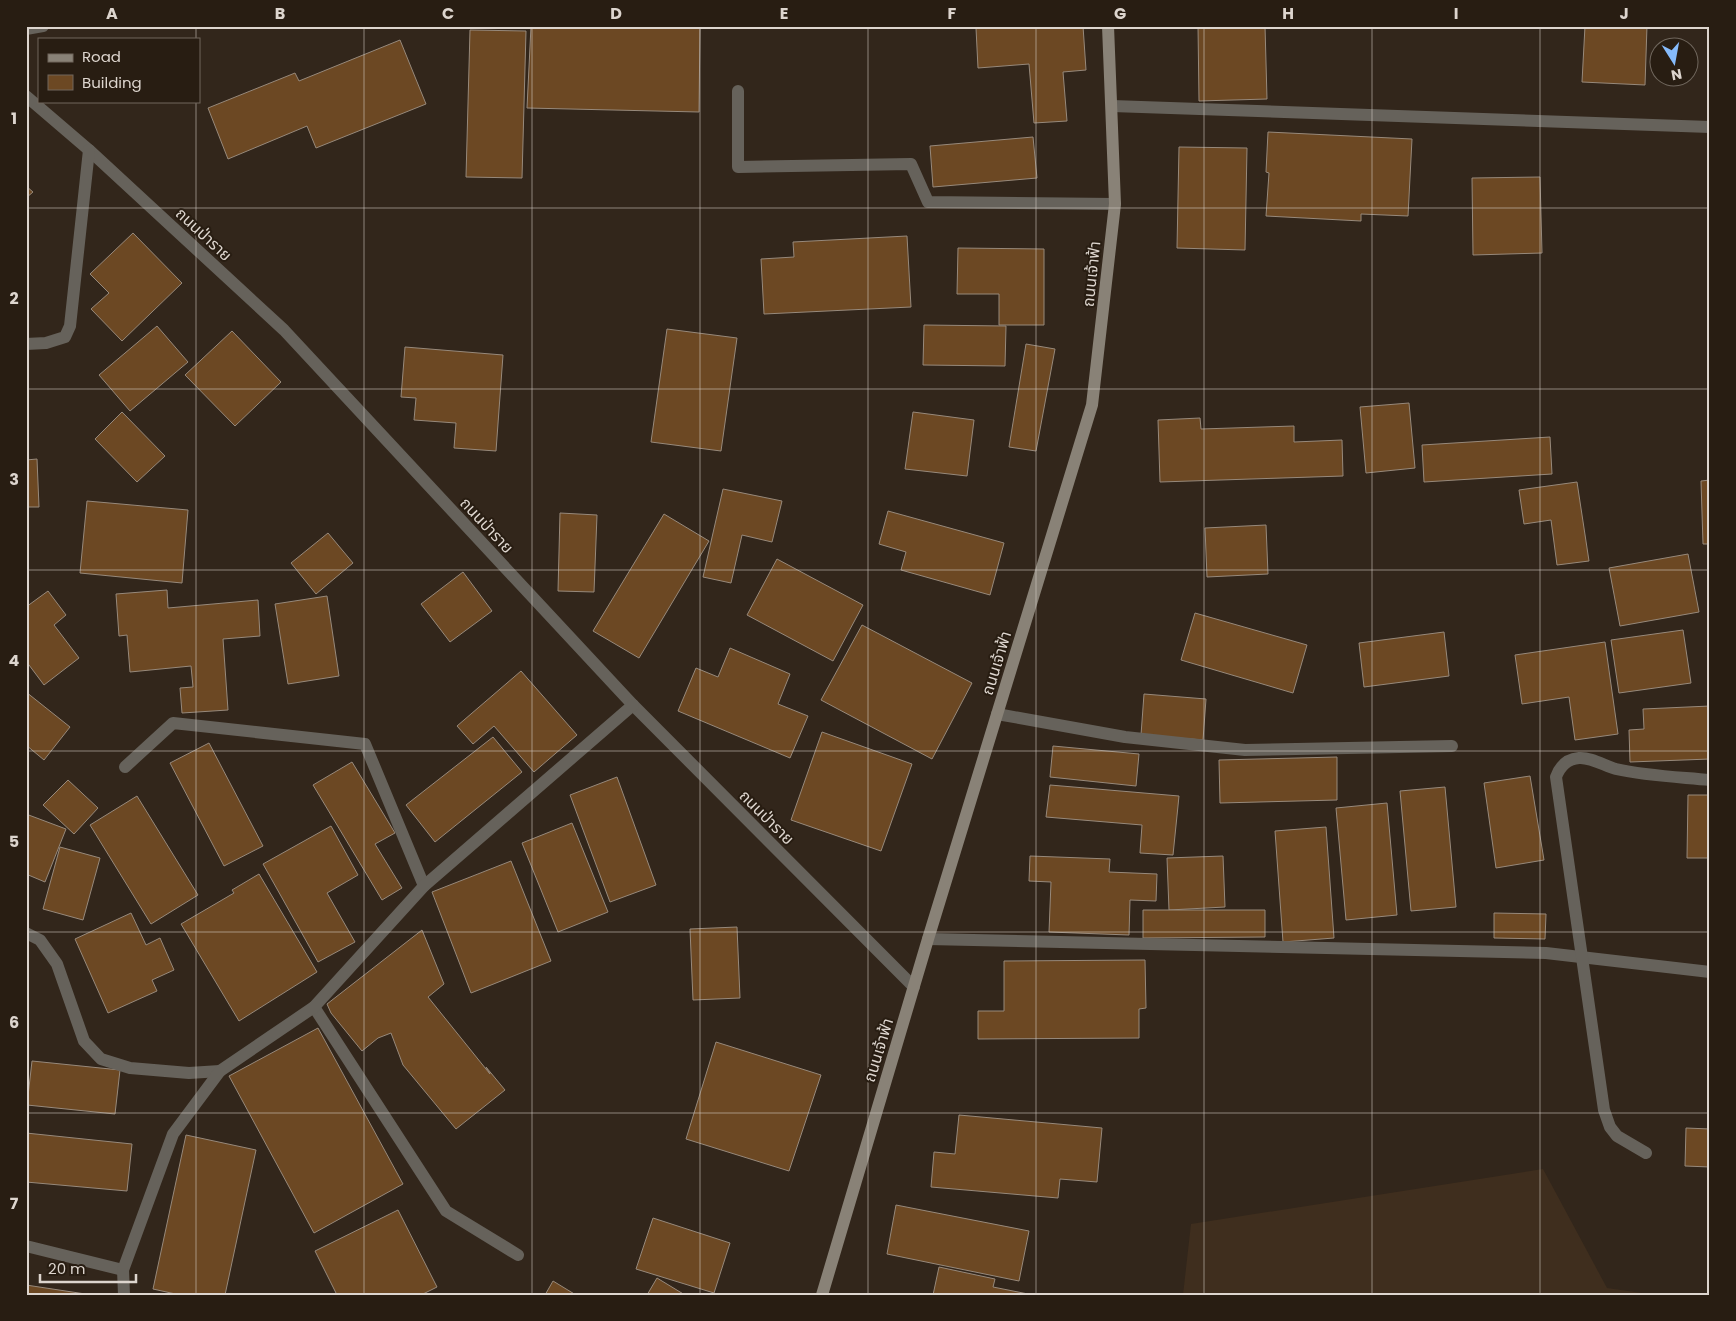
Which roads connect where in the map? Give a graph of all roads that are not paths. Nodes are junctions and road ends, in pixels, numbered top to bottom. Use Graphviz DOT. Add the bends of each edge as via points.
graph roads {
  1 [pos="43,26"];
  2 [pos="1108,26"];
  3 [pos="26,30"];
  4 [pos="738,91"];
  5 [pos="26,96"];
  6 [pos="1112,106"];
  7 [pos="1710,127"];
  8 [pos="89,150"];
  9 [pos="1115,204"];
  10 [pos="26,344"];
  11 [pos="633,706"];
  12 [pos="997,714"];
  13 [pos="1452,746"];
  14 [pos="124,767"];
  15 [pos="1710,780"];
  16 [pos="424,886"];
  17 [pos="26,933"];
  18 [pos="928,939"];
  19 [pos="1580,956"];
  20 [pos="1710,972"];
  21 [pos="914,987"];
  22 [pos="314,1007"];
  23 [pos="220,1071"];
  24 [pos="1646,1153"];
  25 [pos="26,1246"];
  26 [pos="518,1255"];
  27 [pos="123,1270"];
  28 [pos="124,1295"];
  29 [pos="822,1295"];
  1 -- 3 [label="street"];
  2 -- 6 [label="main road, ถนนเจ้าฟ้า"];
  4 -- 9 [label="street" via="738,167 911,164 928,202"];
  5 -- 8 [label="street, ถนนป่าราย"];
  6 -- 7 [label="street"];
  6 -- 9 [label="main road, ถนนเจ้าฟ้า"];
  8 -- 10 [label="street" via="70,326 65,337 46,343"];
  8 -- 11 [label="street, ถนนป่าราย" via="284,330"];
  9 -- 12 [label="main road, ถนนเจ้าฟ้า" via="1092,405"];
  11 -- 16 [label="street"];
  11 -- 21 [label="street, ถนนป่าราย"];
  12 -- 13 [label="street" via="1125,737 1246,750"];
  12 -- 18 [label="main road, ถนนเจ้าฟ้า"];
  14 -- 16 [label="street" via="173,723 365,744"];
  15 -- 19 [label="street" via="1641,774 1581,758 1560,767 1556,777"];
  16 -- 22 [label="street"];
  17 -- 23 [label="street" via="40,940 58,964 84,1041 101,1059 130,1068"];
  18 -- 19 [label="street"];
  18 -- 21 [label="main road, ถนนเจ้าฟ้า"];
  19 -- 20 [label="street"];
  19 -- 24 [label="street" via="1604,1110 1617,1136"];
  21 -- 29 [label="main road, ถนนเจ้าฟ้า"];
  22 -- 23 [label="street"];
  22 -- 26 [label="street" via="446,1211"];
  23 -- 27 [label="street" via="173,1134"];
  25 -- 27 [label="street"];
  27 -- 28 [label="street"];
}
